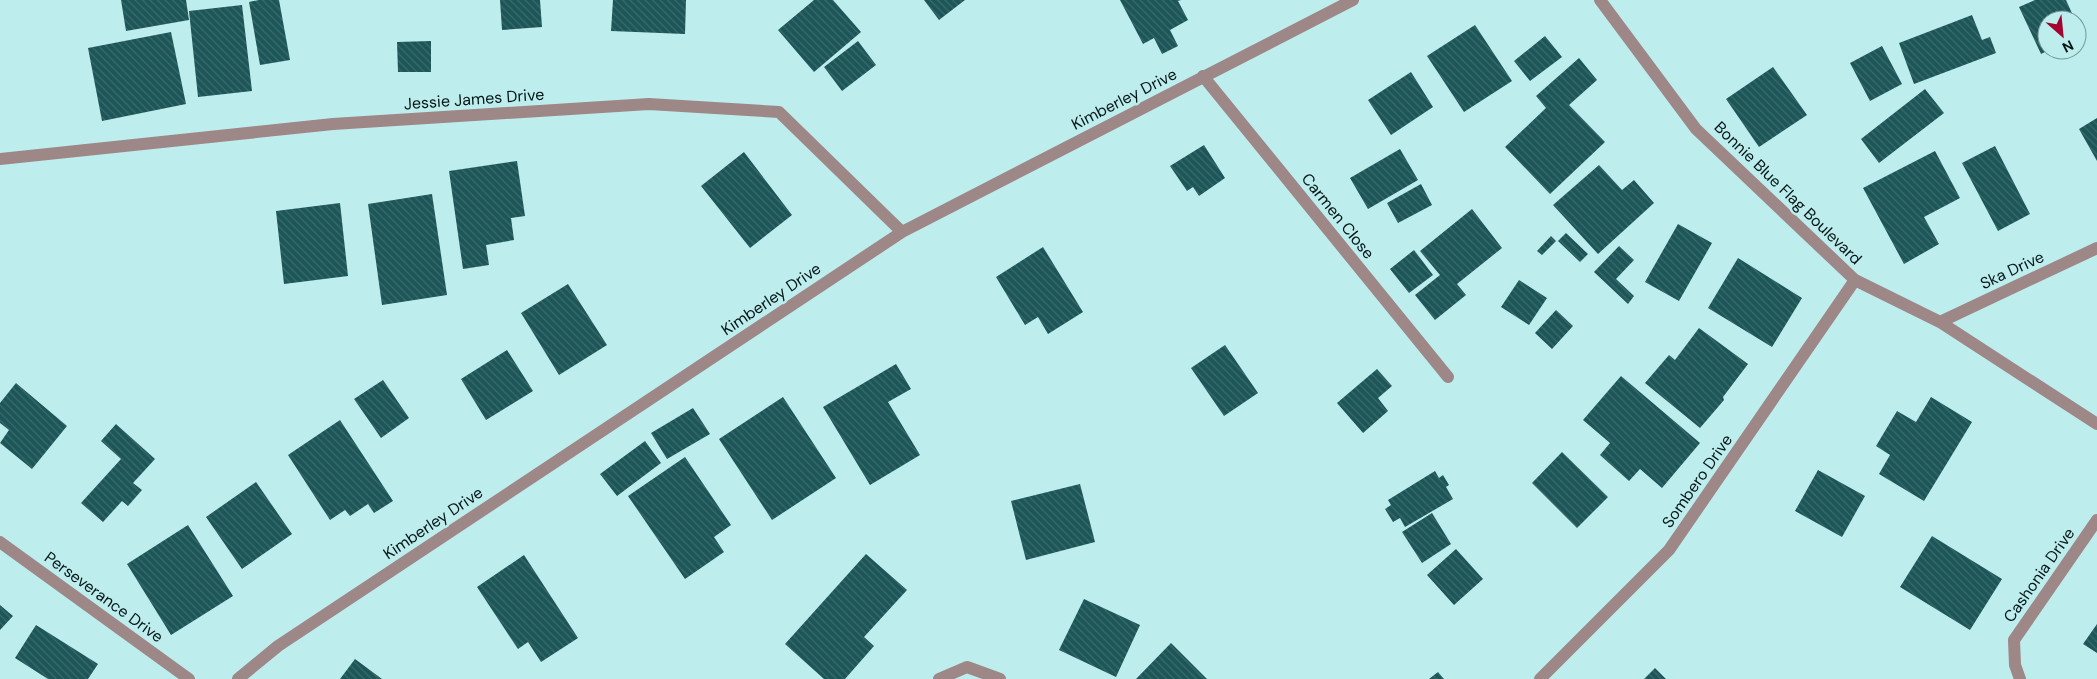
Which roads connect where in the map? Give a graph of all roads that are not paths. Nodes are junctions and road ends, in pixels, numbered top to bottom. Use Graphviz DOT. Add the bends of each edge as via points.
graph roads {
  1 [pos="1353,0"];
  2 [pos="1600,0"];
  3 [pos="1203,76"];
  4 [pos="0,159"];
  5 [pos="902,232"];
  6 [pos="2097,248"];
  7 [pos="1855,280"];
  8 [pos="1940,322"];
  9 [pos="1448,377"];
  10 [pos="2097,424"];
  11 [pos="2097,520"];
  12 [pos="0,542"];
  13 [pos="189,679"];
  14 [pos="238,679"];
  15 [pos="939,679"];
  16 [pos="1000,679"];
  17 [pos="1540,679"];
  18 [pos="2020,679"];
  1 -- 3 [label="street, Kimberley Drive"];
  2 -- 7 [label="street, Bonnie Blue Flag Boulevard" via="1696,128"];
  3 -- 5 [label="street, Kimberley Drive"];
  3 -- 9 [label="street, Carmen Close"];
  4 -- 5 [label="street, Jessie James Drive" via="334,124 649,104 779,112"];
  5 -- 14 [label="street, Kimberley Drive" via="278,646"];
  6 -- 8 [label="street, Ska Drive"];
  7 -- 8 [label="street, Bonnie Blue Flag Boulevard"];
  7 -- 17 [label="street, Sombero Drive" via="1668,550"];
  8 -- 10 [label="street, Bonnie Blue Flag Boulevard"];
  11 -- 18 [label="street, Cashonia Drive" via="2014,640 2015,665"];
  12 -- 13 [label="street, Perseverance Drive"];
  15 -- 16 [label="street" via="967,667"];
}
